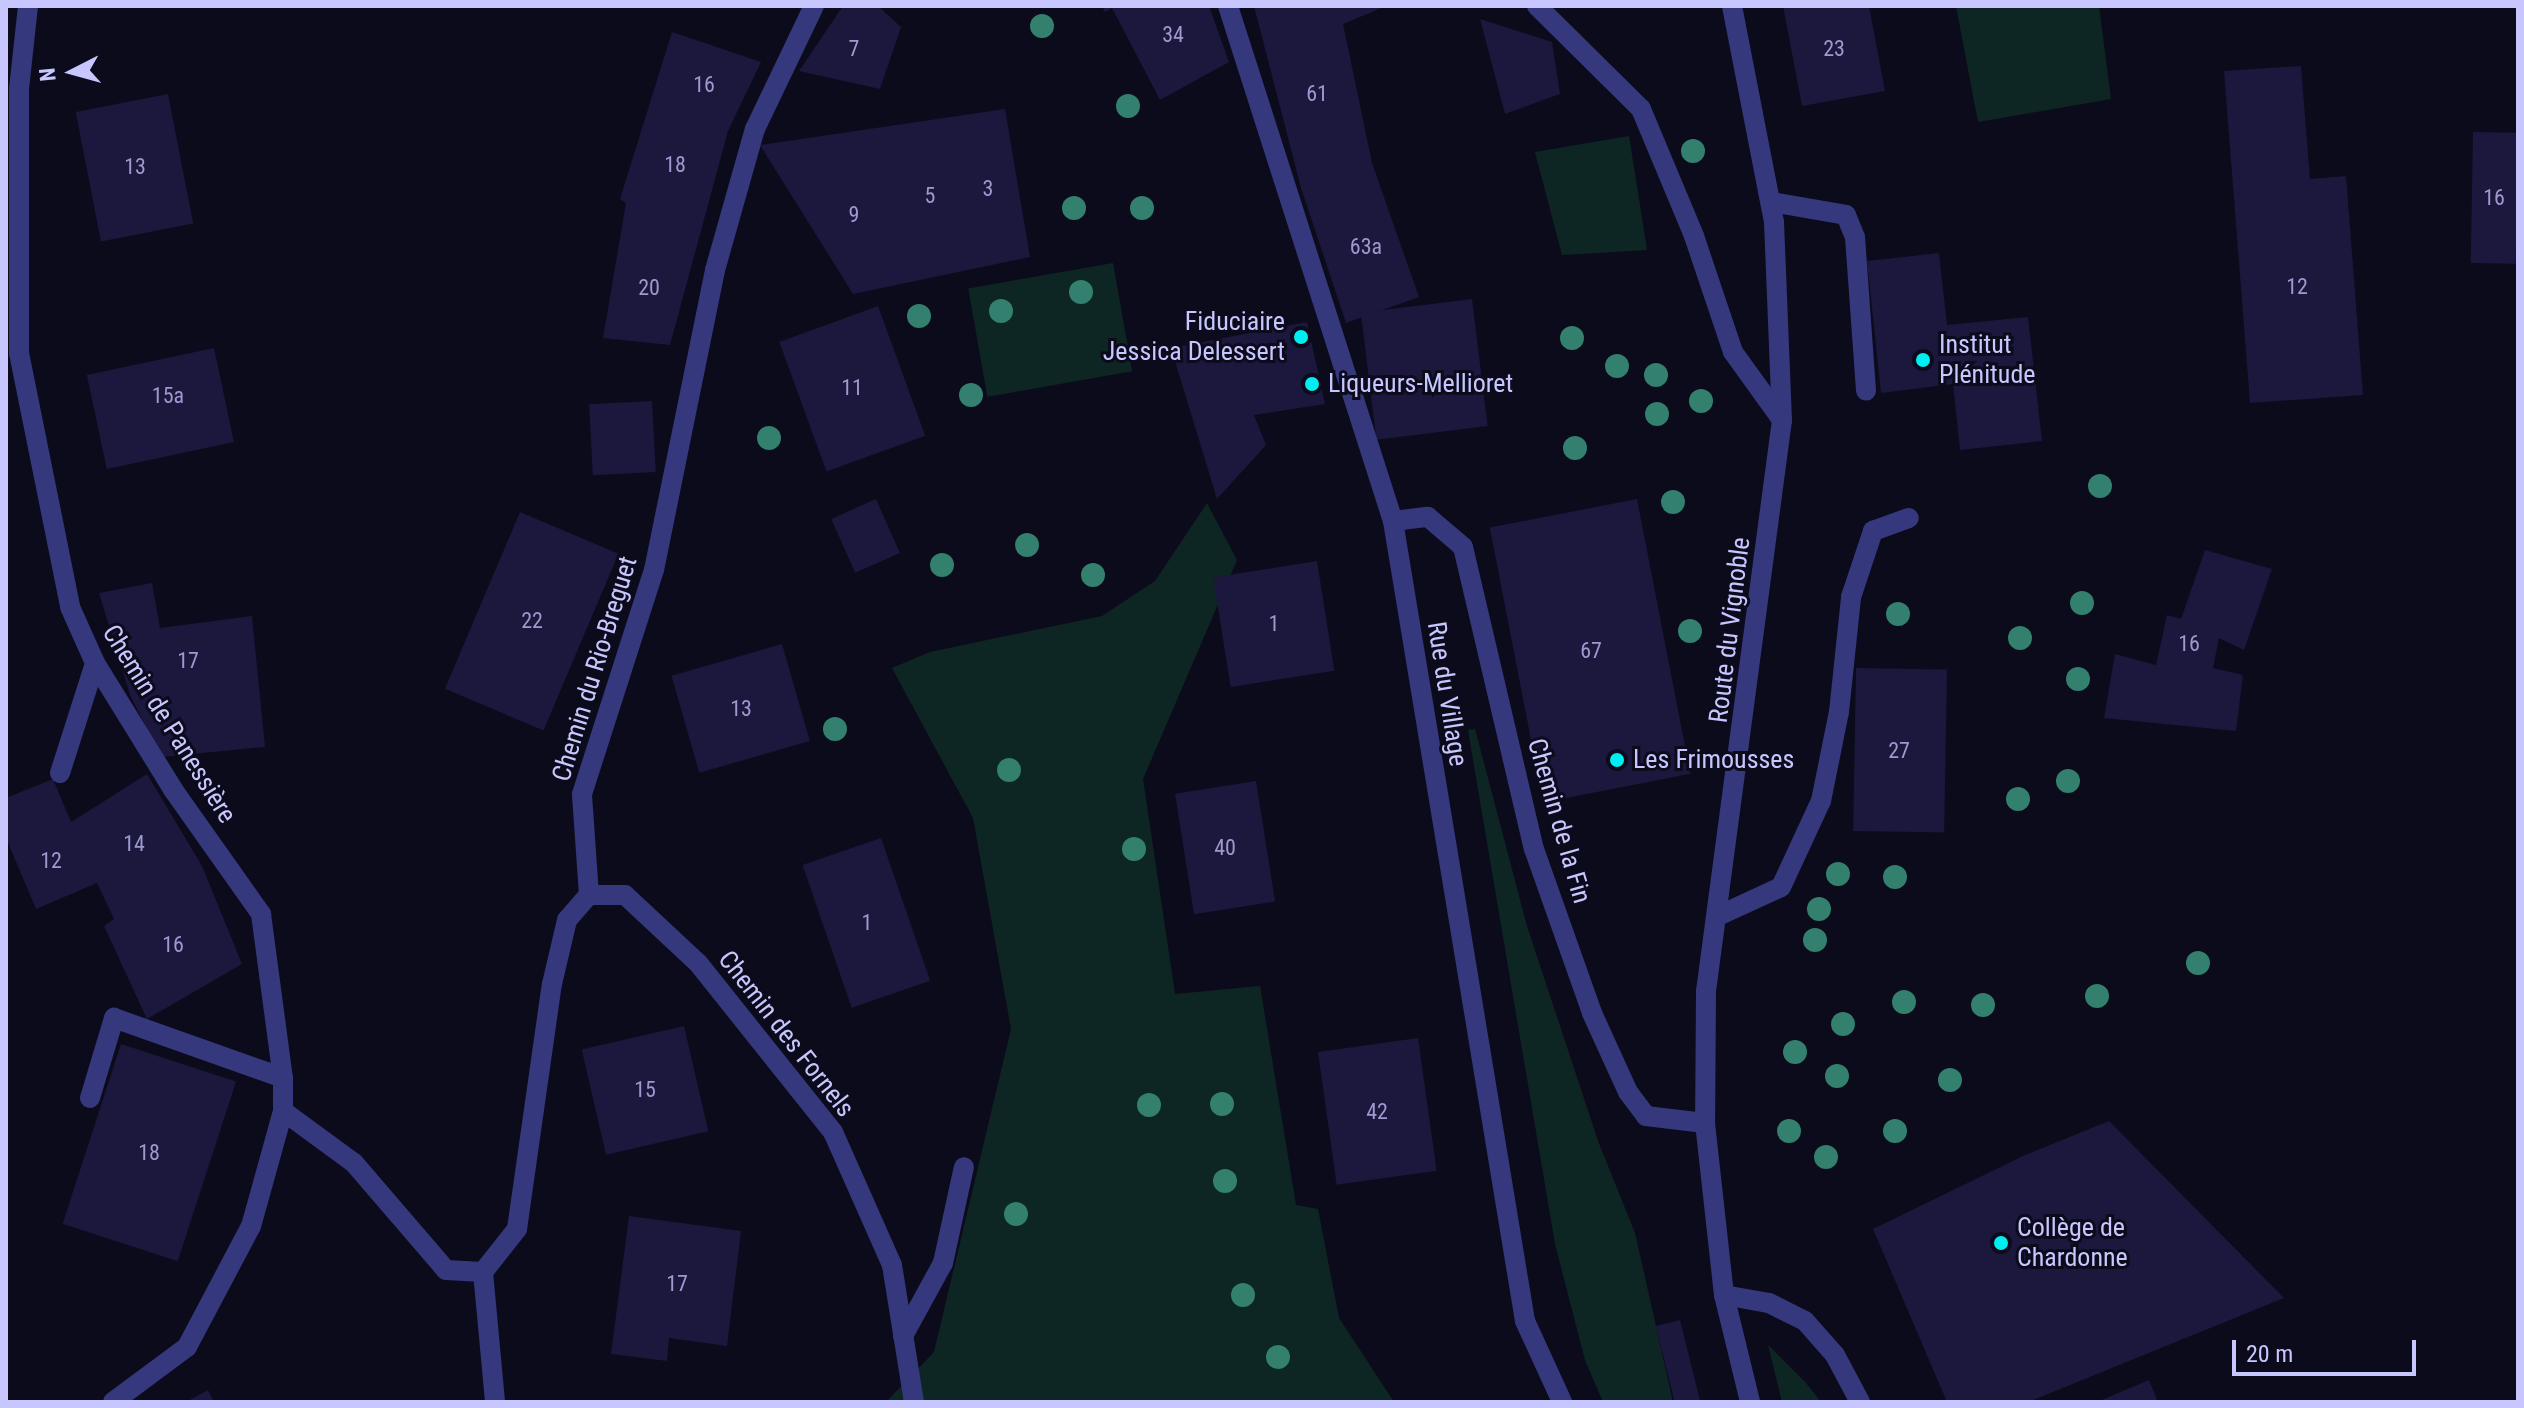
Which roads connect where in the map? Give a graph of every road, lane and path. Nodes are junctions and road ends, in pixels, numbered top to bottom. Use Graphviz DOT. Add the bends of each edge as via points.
graph roads {
  1 [pos="28,6"];
  2 [pos="814,6"];
  3 [pos="1228,6"];
  4 [pos="1537,6"];
  5 [pos="1732,6"];
  6 [pos="1771,202"];
  7 [pos="1866,391"];
  8 [pos="1782,420"];
  9 [pos="1909,518"];
  10 [pos="1393,521"];
  11 [pos="95,663"];
  12 [pos="60,773"];
  13 [pos="589,895"];
  14 [pos="1718,916"];
  15 [pos="283,1078"];
  16 [pos="90,1098"];
  17 [pos="283,1111"];
  18 [pos="1705,1123"];
  19 [pos="964,1167"];
  20 [pos="483,1272"];
  21 [pos="1724,1295"];
  22 [pos="903,1336"];
  23 [pos="113,1402"];
  24 [pos="495,1402"];
  25 [pos="914,1402"];
  26 [pos="1562,1402"];
  27 [pos="1750,1402"];
  28 [pos="1860,1402"];
  1 -- 11 [label="street, Chemin de Panessière" via="19,89 19,353 70,607"];
  2 -- 13 [label="street, Chemin du Rio-Breguet" via="755,129 715,270 654,570 582,794"];
  3 -- 10 [label="street, Rue du Village"];
  4 -- 8 [label="street" via="1641,109 1694,236 1733,352"];
  5 -- 6 [label="street, Route du Vignoble"];
  6 -- 7 [label="street" via="1846,215 1855,237"];
  6 -- 8 [label="street, Route du Vignoble"];
  8 -- 14 [label="street, Route du Vignoble"];
  9 -- 14 [label="street" via="1873,531 1851,597 1839,712 1821,801 1781,887"];
  10 -- 18 [label="street, Chemin de la Fin" via="1428,517 1463,547 1534,849 1592,1013 1628,1092 1646,1116"];
  10 -- 26 [label="street, Rue du Village" via="1525,1321"];
  11 -- 12 [label="street"];
  11 -- 15 [label="street, Chemin de Panessière" via="174,791 261,914"];
  13 -- 20 [label="street" via="567,920 552,984 517,1229"];
  13 -- 22 [label="street, Chemin des Fornels" via="625,895 698,963 833,1132 892,1265"];
  14 -- 18 [label="street, Route du Vignoble" via="1706,991"];
  15 -- 16 [label="street" via="114,1018"];
  15 -- 17 [label="street, Chemin de Panessière"];
  17 -- 20 [label="street" via="354,1163 446,1270"];
  17 -- 23 [label="street, Chemin de Panessière" via="251,1226 187,1347"];
  18 -- 21 [label="street, Route du Vignoble"];
  19 -- 22 [label="street" via="943,1263"];
  20 -- 24 [label="street"];
  21 -- 27 [label="street, Route du Vignoble"];
  21 -- 28 [label="street" via="1769,1303 1805,1321 1835,1355"];
  22 -- 25 [label="street, Chemin des Fornels"];
}
